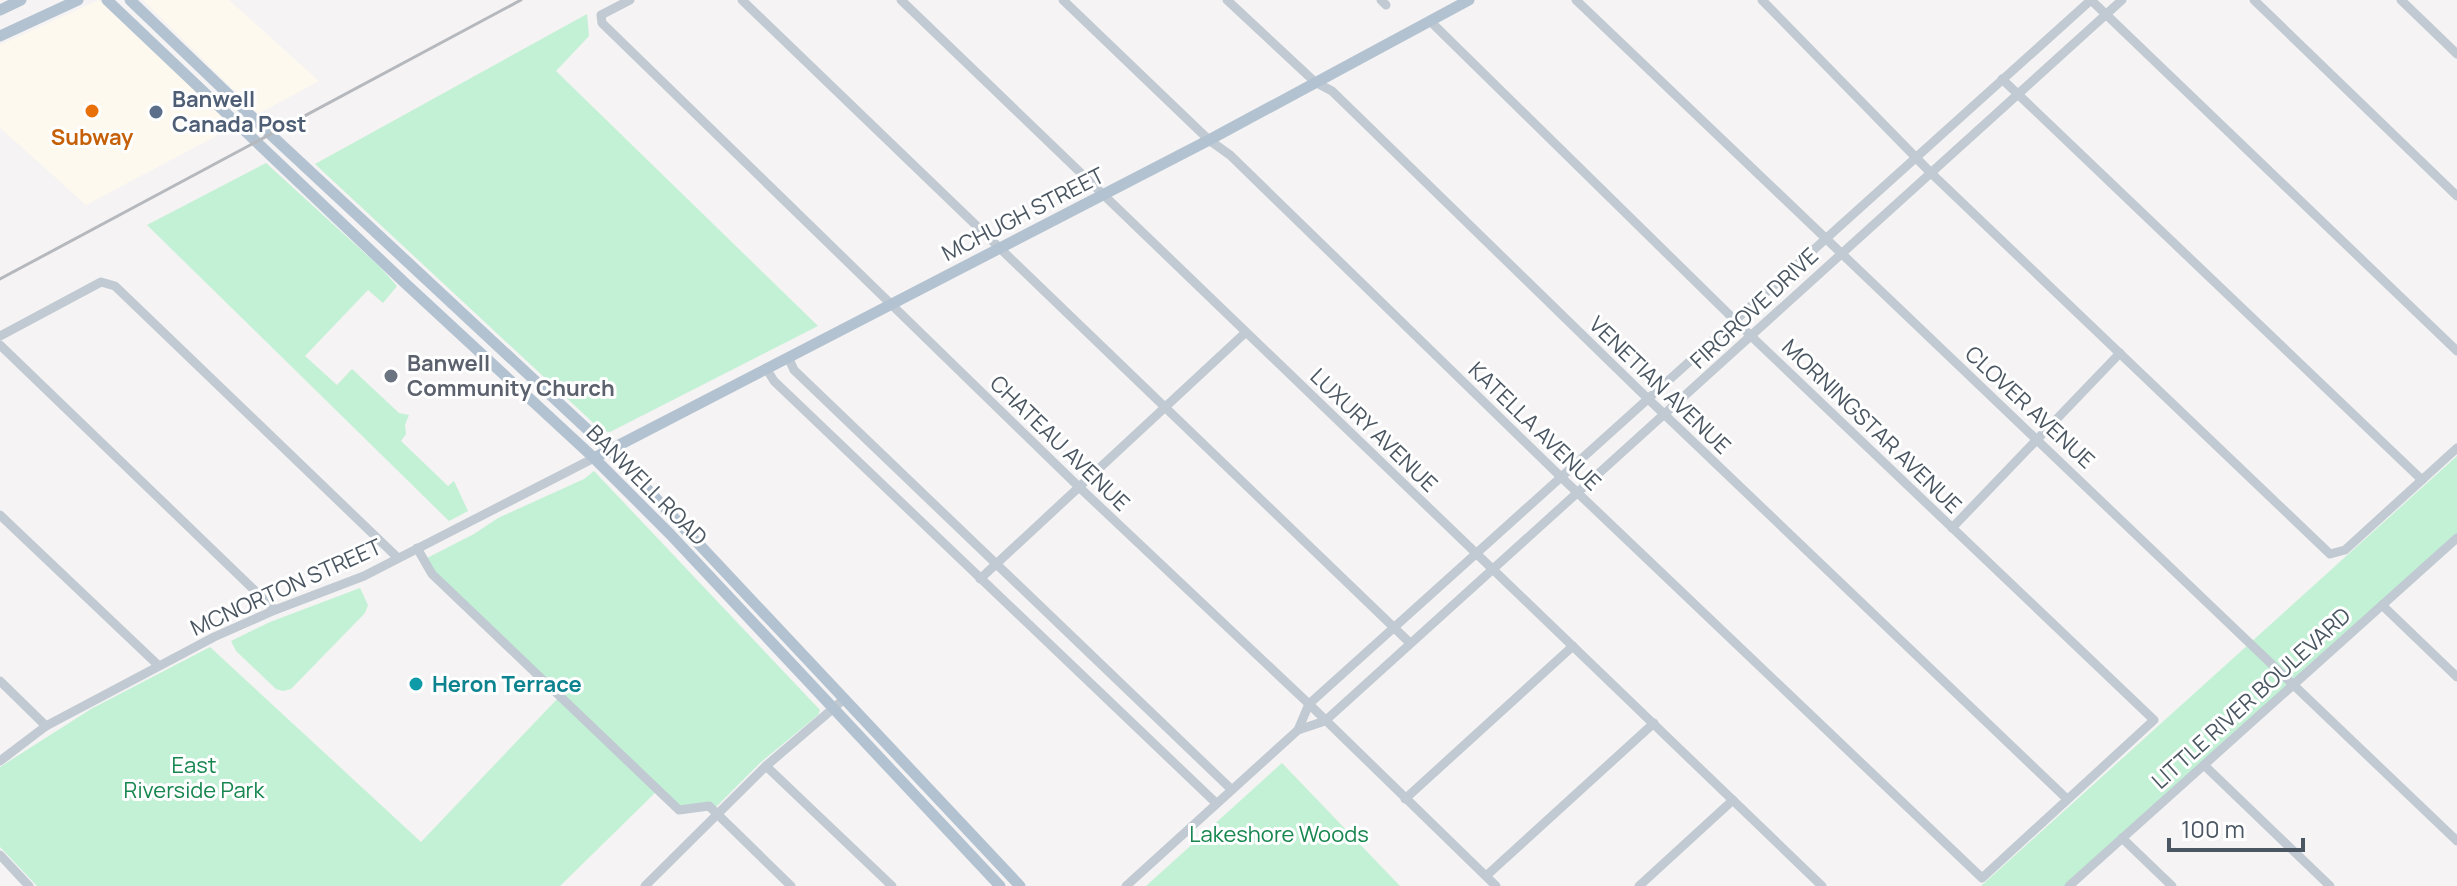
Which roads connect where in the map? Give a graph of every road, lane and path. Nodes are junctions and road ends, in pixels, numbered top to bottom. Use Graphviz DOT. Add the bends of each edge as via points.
graph roads {
  1 [pos="21,0"];
  2 [pos="78,0"];
  3 [pos="107,0"];
  4 [pos="130,0"];
  5 [pos="630,0"];
  6 [pos="742,0"];
  7 [pos="901,0"];
  8 [pos="1063,0"];
  9 [pos="1227,0"];
  10 [pos="1469,0"];
  11 [pos="1576,0"];
  12 [pos="1762,0"];
  13 [pos="2091,0"];
  14 [pos="2122,0"];
  15 [pos="2254,0"];
  16 [pos="2401,0"];
  17 [pos="0,10"];
  18 [pos="2106,15"];
  19 [pos="1430,21"];
  20 [pos="0,36"];
  21 [pos="2457,54"];
  22 [pos="2002,79"];
  23 [pos="1315,82"];
  24 [pos="2018,93"];
  25 [pos="1209,140"];
  26 [pos="1916,156"];
  27 [pos="1931,173"];
  28 [pos="1103,195"];
  29 [pos="2457,196"];
  30 [pos="1825,239"];
  31 [pos="999,248"];
  32 [pos="1840,253"];
  33 [pos="891,304"];
  34 [pos="1735,320"];
  35 [pos="1245,333"];
  36 [pos="0,336"];
  37 [pos="1751,336"];
  38 [pos="0,345"];
  39 [pos="2457,351"];
  40 [pos="2120,353"];
  41 [pos="788,357"];
  42 [pos="766,368"];
  43 [pos="1648,399"];
  44 [pos="1165,407"];
  45 [pos="1664,415"];
  46 [pos="2038,439"];
  47 [pos="2457,448"];
  48 [pos="609,449"];
  49 [pos="594,458"];
  50 [pos="890,462"];
  51 [pos="875,477"];
  52 [pos="1561,477"];
  53 [pos="2422,480"];
  54 [pos="1079,487"];
  55 [pos="1577,492"];
  56 [pos="0,515"];
  57 [pos="1952,528"];
  58 [pos="2457,538"];
  59 [pos="417,548"];
  60 [pos="1477,554"];
  61 [pos="398,558"];
  62 [pos="997,563"];
  63 [pos="1492,568"];
  64 [pos="980,579"];
  65 [pos="2382,605"];
  66 [pos="275,610"];
  67 [pos="1393,628"];
  68 [pos="1410,643"];
  69 [pos="1573,646"];
  70 [pos="159,666"];
  71 [pos="1113,675"];
  72 [pos="2457,677"];
  73 [pos="0,681"];
  74 [pos="2293,684"];
  75 [pos="1098,690"];
  76 [pos="843,700"];
  77 [pos="1309,704"];
  78 [pos="832,709"];
  79 [pos="1325,721"];
  80 [pos="1654,723"];
  81 [pos="46,726"];
  82 [pos="1298,730"];
  83 [pos="0,761"];
  84 [pos="2204,765"];
  85 [pos="766,766"];
  86 [pos="1231,789"];
  87 [pos="1405,799"];
  88 [pos="2067,799"];
  89 [pos="1733,800"];
  90 [pos="1216,803"];
  91 [pos="716,813"];
  92 [pos="2122,838"];
  93 [pos="2457,841"];
  94 [pos="0,855"];
  95 [pos="1486,876"];
  96 [pos="1813,878"];
  97 [pos="29,886"];
  98 [pos="645,886"];
  99 [pos="791,886"];
  100 [pos="892,886"];
  101 [pos="1000,886"];
  102 [pos="1020,886"];
  103 [pos="1126,886"];
  104 [pos="1496,886"];
  105 [pos="1639,886"];
  106 [pos="1804,886"];
  107 [pos="1822,886"];
  108 [pos="2069,886"];
  109 [pos="2172,886"];
  110 [pos="2330,886"];
  1 -- 17 [label="main road"];
  2 -- 20 [label="main road"];
  3 -- 49 [label="main road, BANWELL ROAD"];
  4 -- 48 [label="main road, BANWELL ROAD"];
  5 -- 33 [label="street, CHATEAU AVENUE" via="601,15 602,23"];
  6 -- 31 [label="street"];
  7 -- 28 [label="street, LUXURY AVENUE"];
  8 -- 25 [label="street, KATELLA AVENUE"];
  9 -- 23 [label="street, VENETIAN AVENUE"];
  10 -- 19 [label="main road, MCHUGH STREET"];
  11 -- 30 [label="street, CLOVER AVENUE"];
  12 -- 26 [label="street"];
  13 -- 18 [label="street"];
  13 -- 22 [label="street, FIRGROVE DRIVE"];
  14 -- 18 [label="street, FIRGROVE DRIVE"];
  15 -- 29 [label="street"];
  16 -- 21 [label="street"];
  18 -- 24 [label="street, FIRGROVE DRIVE"];
  18 -- 39 [label="street"];
  19 -- 23 [label="main road, MCHUGH STREET"];
  19 -- 34 [label="street, MORNINGSTAR AVENUE"];
  22 -- 24 [label="street"];
  22 -- 26 [label="street, FIRGROVE DRIVE"];
  23 -- 25 [label="main road, MCHUGH STREET"];
  23 -- 43 [label="street, VENETIAN AVENUE" via="1332,91"];
  24 -- 27 [label="street, FIRGROVE DRIVE"];
  24 -- 53 [label="street"];
  25 -- 28 [label="main road, MCHUGH STREET"];
  25 -- 52 [label="street, KATELLA AVENUE"];
  26 -- 27 [label="street"];
  26 -- 30 [label="street, FIRGROVE DRIVE"];
  27 -- 32 [label="street, FIRGROVE DRIVE"];
  27 -- 40 [label="street"];
  28 -- 31 [label="main road, MCHUGH STREET"];
  28 -- 35 [label="street, LUXURY AVENUE"];
  30 -- 32 [label="street, CLOVER AVENUE"];
  30 -- 34 [label="street, FIRGROVE DRIVE"];
  31 -- 33 [label="main road, MCHUGH STREET"];
  31 -- 44 [label="street"];
  32 -- 37 [label="street, FIRGROVE DRIVE"];
  32 -- 46 [label="street, CLOVER AVENUE"];
  33 -- 41 [label="main road, MCHUGH STREET"];
  33 -- 54 [label="street, CHATEAU AVENUE"];
  34 -- 37 [label="street, MORNINGSTAR AVENUE"];
  34 -- 43 [label="street, FIRGROVE DRIVE"];
  35 -- 44 [label="street"];
  35 -- 60 [label="street, LUXURY AVENUE"];
  36 -- 61 [label="street" via="101,282 115,286"];
  37 -- 45 [label="street, FIRGROVE DRIVE"];
  37 -- 57 [label="street, MORNINGSTAR AVENUE"];
  38 -- 66 [label="street"];
  40 -- 46 [label="street"];
  40 -- 53 [label="street" via="2330,554 2345,550"];
  41 -- 42 [label="main road, MCHUGH STREET"];
  41 -- 50 [label="street" via="794,370"];
  42 -- 48 [label="main road, MCHUGH STREET"];
  42 -- 51 [label="street"];
  43 -- 45 [label="street, VENETIAN AVENUE"];
  43 -- 52 [label="street, FIRGROVE DRIVE"];
  44 -- 54 [label="street"];
  44 -- 67 [label="street"];
  45 -- 55 [label="street, FIRGROVE DRIVE"];
  45 -- 88 [label="street, VENETIAN AVENUE"];
  46 -- 57 [label="street"];
  46 -- 74 [label="street, CLOVER AVENUE"];
  47 -- 53 [label="street"];
  48 -- 49 [label="main road, MCHUGH STREET"];
  48 -- 76 [label="main road, BANWELL ROAD"];
  49 -- 59 [label="street, MCNORTON STREET"];
  49 -- 78 [label="main road, BANWELL ROAD"];
  50 -- 51 [label="street"];
  50 -- 62 [label="street"];
  51 -- 64 [label="street"];
  52 -- 55 [label="street, KATELLA AVENUE"];
  52 -- 60 [label="street, FIRGROVE DRIVE"];
  54 -- 62 [label="street"];
  54 -- 77 [label="street, CHATEAU AVENUE"];
  55 -- 63 [label="street, FIRGROVE DRIVE"];
  55 -- 88 [label="street, KATELLA AVENUE" via="1982,878"];
  56 -- 70 [label="street"];
  57 -- 88 [label="street, MORNINGSTAR AVENUE" via="2154,720"];
  58 -- 65 [label="street, LITTLE RIVER BOULEVARD"];
  59 -- 61 [label="street, MCNORTON STREET"];
  59 -- 91 [label="street" via="432,574 679,810 709,806"];
  60 -- 63 [label="street, LUXURY AVENUE"];
  60 -- 67 [label="street, FIRGROVE DRIVE"];
  61 -- 66 [label="street, MCNORTON STREET"];
  62 -- 64 [label="street"];
  62 -- 71 [label="street"];
  63 -- 68 [label="street, FIRGROVE DRIVE"];
  63 -- 69 [label="street, LUXURY AVENUE"];
  64 -- 75 [label="street"];
  65 -- 72 [label="street"];
  65 -- 74 [label="street, LITTLE RIVER BOULEVARD"];
  66 -- 70 [label="street, MCNORTON STREET"];
  67 -- 68 [label="street"];
  67 -- 77 [label="street, FIRGROVE DRIVE"];
  68 -- 79 [label="street, FIRGROVE DRIVE"];
  69 -- 80 [label="street, LUXURY AVENUE"];
  69 -- 87 [label="street"];
  70 -- 81 [label="street, MCNORTON STREET"];
  71 -- 75 [label="street"];
  71 -- 86 [label="street"];
  73 -- 81 [label="street"];
  74 -- 84 [label="street, LITTLE RIVER BOULEVARD"];
  74 -- 93 [label="street, CLOVER AVENUE"];
  75 -- 90 [label="street"];
  76 -- 78 [label="street"];
  76 -- 102 [label="main road, BANWELL ROAD"];
  77 -- 79 [label="street, CHATEAU AVENUE"];
  77 -- 82 [label="street, FIRGROVE DRIVE"];
  78 -- 85 [label="street"];
  78 -- 101 [label="main road, BANWELL ROAD"];
  79 -- 82 [label="street, FIRGROVE DRIVE"];
  79 -- 87 [label="street, CHATEAU AVENUE"];
  80 -- 89 [label="street, LUXURY AVENUE"];
  80 -- 95 [label="street"];
  81 -- 83 [label="street, MCNORTON STREET"];
  82 -- 86 [label="street, FIRGROVE DRIVE"];
  84 -- 92 [label="street, LITTLE RIVER BOULEVARD"];
  84 -- 110 [label="street"];
  85 -- 91 [label="street"];
  85 -- 100 [label="street"];
  86 -- 90 [label="street, FIRGROVE DRIVE"];
  87 -- 95 [label="street, CHATEAU AVENUE"];
  89 -- 96 [label="street, LUXURY AVENUE"];
  89 -- 105 [label="street"];
  90 -- 103 [label="street, FIRGROVE DRIVE"];
  91 -- 98 [label="street"];
  91 -- 99 [label="street"];
  92 -- 108 [label="street, LITTLE RIVER BOULEVARD"];
  92 -- 109 [label="street"];
  94 -- 97 [label="street"];
  95 -- 104 [label="street, CHATEAU AVENUE"];
  96 -- 106 [label="street"];
  96 -- 107 [label="street, LUXURY AVENUE"];
}
